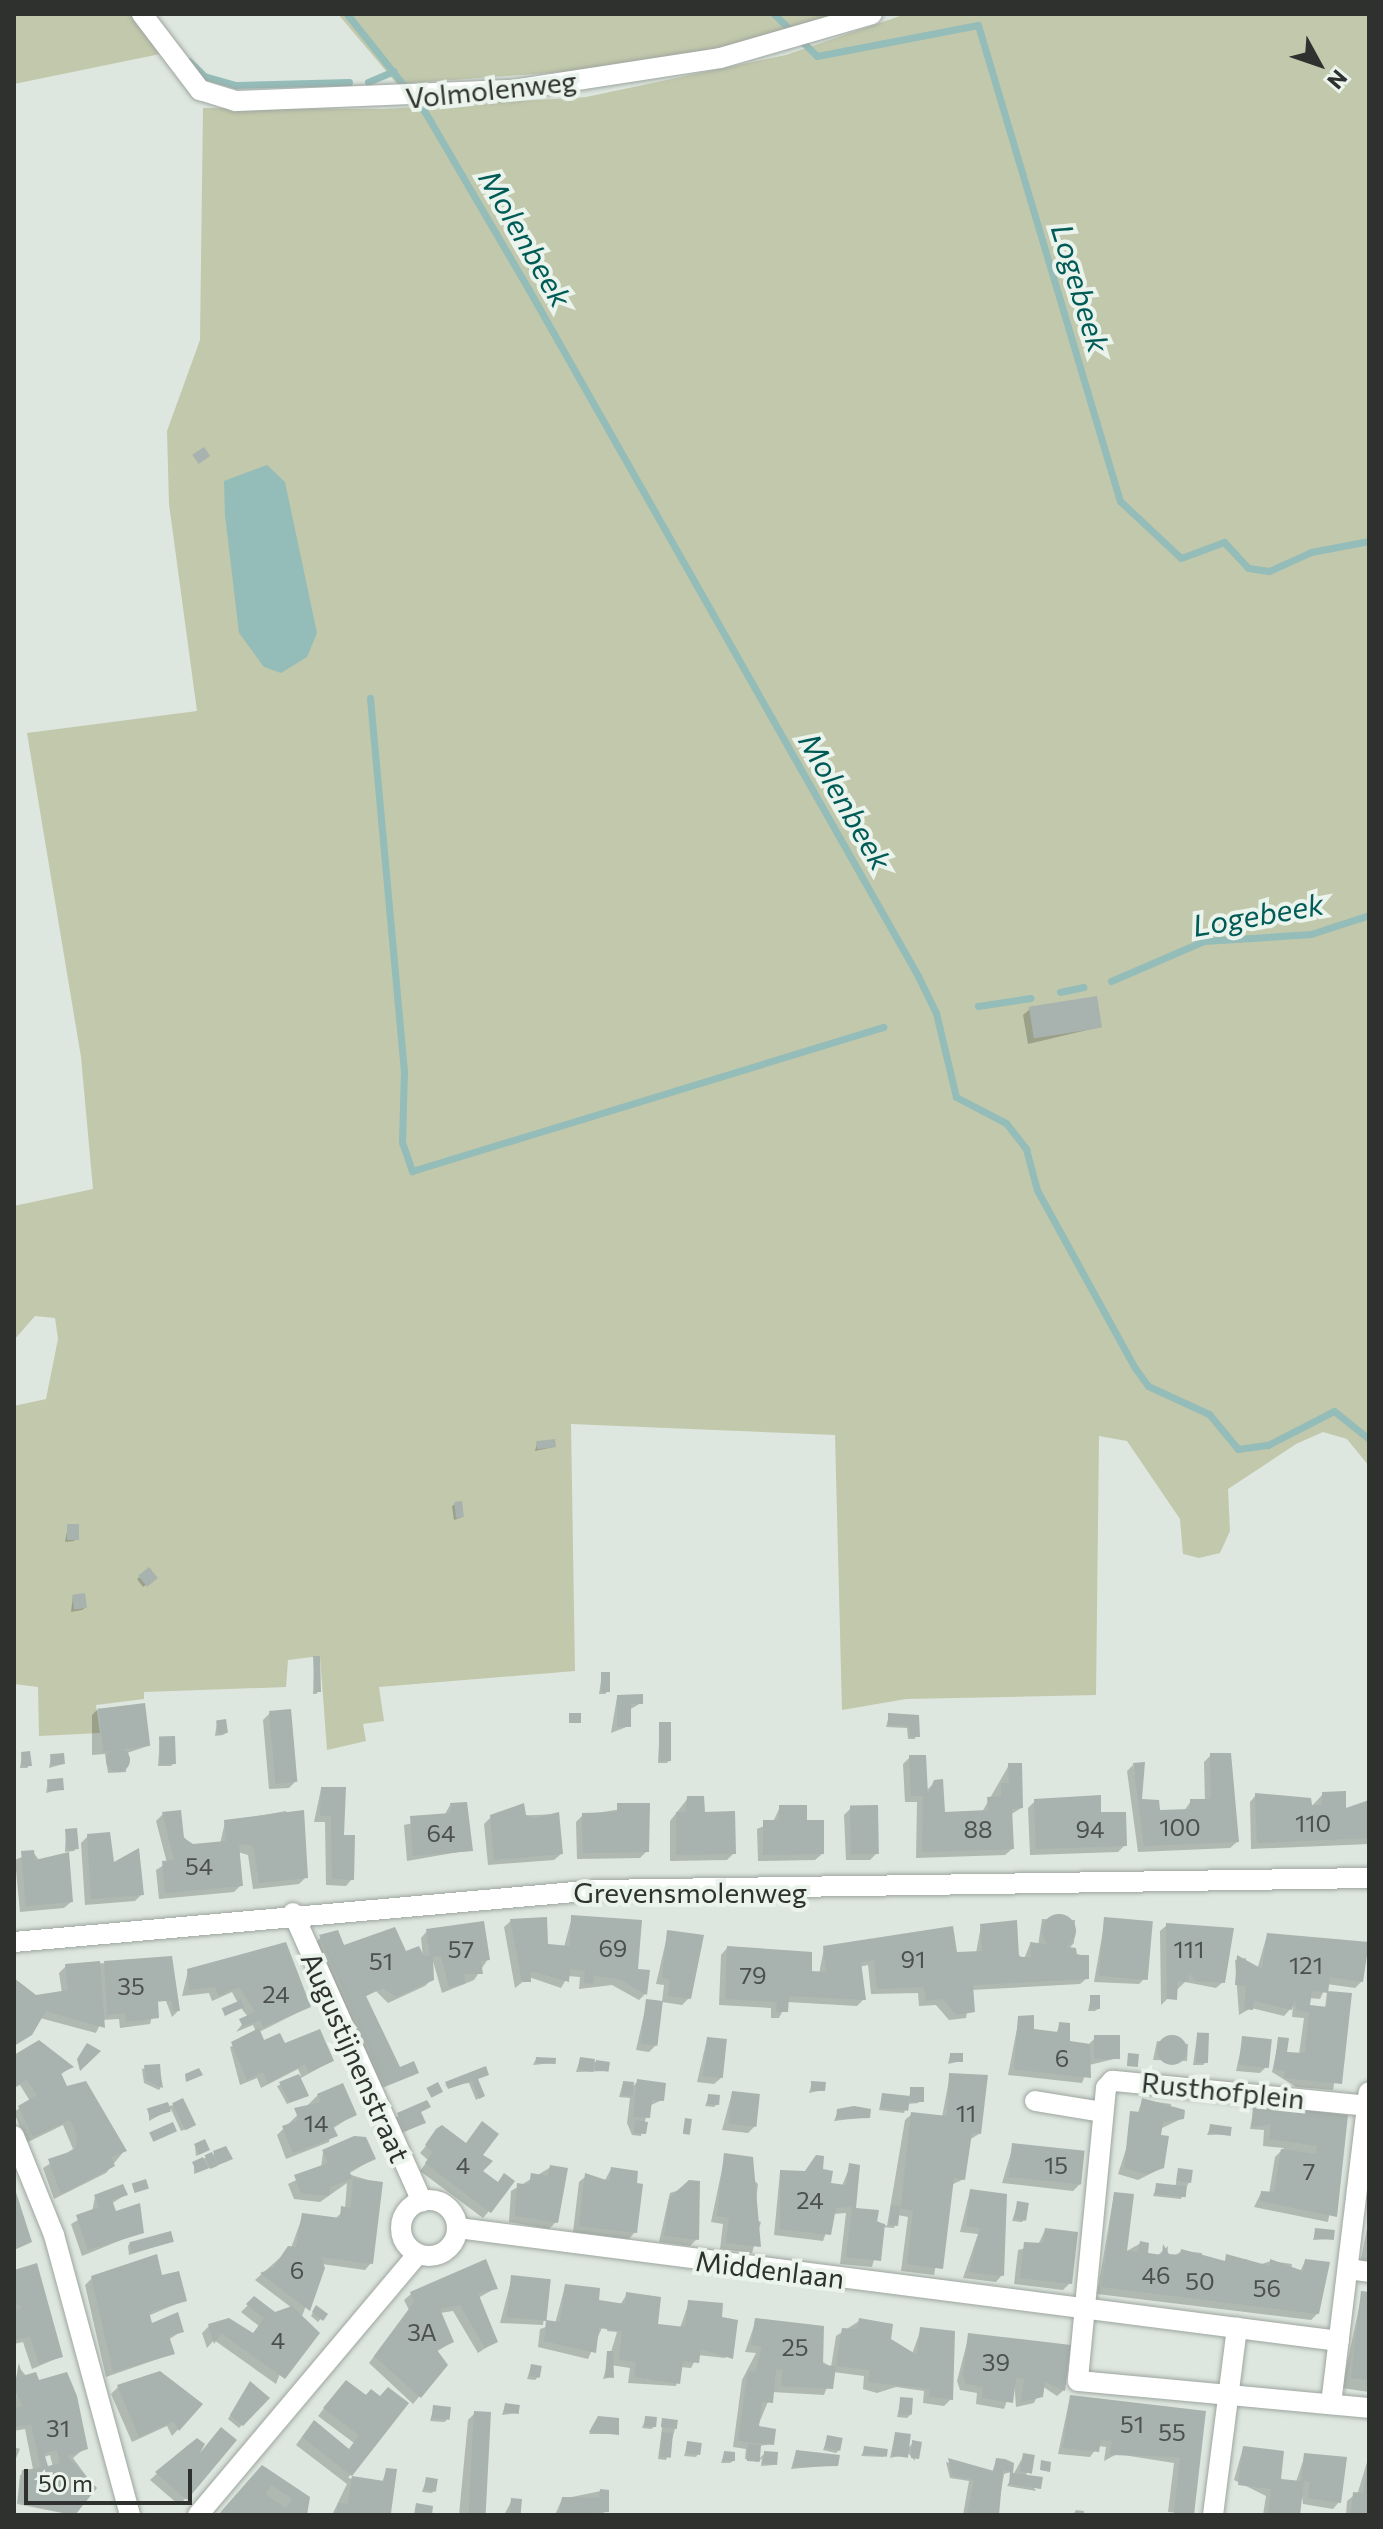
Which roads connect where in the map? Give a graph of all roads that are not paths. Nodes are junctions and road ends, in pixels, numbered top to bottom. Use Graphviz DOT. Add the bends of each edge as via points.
graph roads {
  1 [pos="142,14"];
  2 [pos="872,14"];
  3 [pos="1369,1878"];
  4 [pos="293,1913"];
  5 [pos="14,1942"];
  6 [pos="1035,2101"];
  7 [pos="1368,2102"];
  8 [pos="1103,2112"];
  9 [pos="14,2136"];
  10 [pos="422,2201"];
  11 [pos="458,2228"];
  12 [pos="418,2254"];
  13 [pos="1348,2269"];
  14 [pos="1369,2272"];
  15 [pos="1082,2309"];
  16 [pos="1237,2328"];
  17 [pos="1339,2341"];
  18 [pos="1227,2394"];
  19 [pos="1331,2404"];
  20 [pos="1369,2408"];
  21 [pos="130,2515"];
  22 [pos="198,2515"];
  23 [pos="1213,2515"];
  1 -- 2 [label="street, Volmolenweg" via="179,69 220,98 396,100 720,58"];
  3 -- 4 [label="street, Grevensmolenweg" via="597,1890"];
  4 -- 5 [label="street, Grevensmolenweg"];
  4 -- 10 [label="street, Augustijnenstraat"];
  6 -- 8 [label="street, Rusthofplein"];
  7 -- 8 [label="street, Rusthofplein" via="1123,2078 1106,2088"];
  7 -- 13 [label="street"];
  8 -- 15 [label="street, Rusthofplein"];
  9 -- 21 [label="street" via="54,2235"];
  10 -- 11 [label="street" via="448,2207"];
  10 -- 12 [label="street" via="401,2225"];
  11 -- 12 [label="street" via="445,2252"];
  11 -- 15 [label="street, Middenlaan"];
  12 -- 22 [label="street"];
  13 -- 14 [label="street"];
  13 -- 17 [label="street"];
  15 -- 16 [label="street, Middenlaan"];
  15 -- 18 [label="street" via="1078,2381"];
  16 -- 17 [label="street, Middenlaan"];
  16 -- 18 [label="street"];
  17 -- 19 [label="street"];
  18 -- 19 [label="street"];
  18 -- 23 [label="street"];
  19 -- 20 [label="street"];
}
